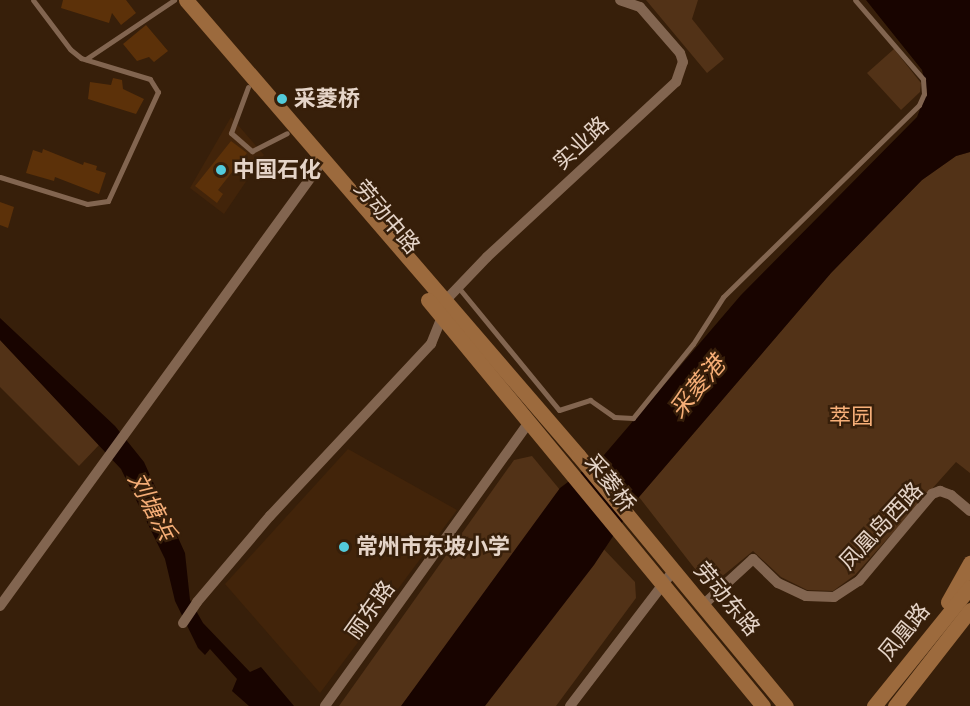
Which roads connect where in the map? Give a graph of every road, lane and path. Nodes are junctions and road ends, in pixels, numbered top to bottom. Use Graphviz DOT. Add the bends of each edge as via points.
graph roads {
  1 [pos="33,0"];
  2 [pos="174,0"];
  3 [pos="186,0"];
  4 [pos="620,0"];
  5 [pos="855,0"];
  6 [pos="86,59"];
  7 [pos="248,87"];
  8 [pos="287,133"];
  9 [pos="317,169"];
  10 [pos="0,177"];
  11 [pos="458,287"];
  12 [pos="443,309"];
  13 [pos="530,420"];
  14 [pos="572,458"];
  15 [pos="970,511"];
  16 [pos="633,520"];
  17 [pos="620,531"];
  18 [pos="970,563"];
  19 [pos="674,570"];
  20 [pos="664,584"];
  21 [pos="970,587"];
  22 [pos="703,605"];
  23 [pos="0,606"];
  24 [pos="970,610"];
  25 [pos="970,621"];
  26 [pos="183,623"];
  27 [pos="935,641"];
  28 [pos="325,706"];
  29 [pos="570,706"];
  30 [pos="763,706"];
  31 [pos="786,706"];
  32 [pos="874,706"];
  33 [pos="895,706"];
  1 -- 6 [label="lane" via="70,49"];
  2 -- 6 [label="lane"];
  2 -- 7 [label="main road, 劳动中路"];
  3 -- 12 [label="main road, 劳动中路"];
  4 -- 11 [label="street, 实业路" via="640,7 680,53 680,73"];
  5 -- 11 [label="lane" via="923,79 924,94 919,105 723,297 693,344 633,418 614,417 590,400 559,410"];
  6 -- 10 [label="lane" via="150,80 158,92 114,193 99,205 87,204"];
  7 -- 8 [label="main road, 劳动中路"];
  7 -- 8 [label="lane" via="231,133 252,151"];
  8 -- 9 [label="main road, 劳动中路"];
  9 -- 12 [label="main road, 劳动中路"];
  9 -- 23 [label="street"];
  11 -- 12 [label="street, 实业路"];
  12 -- 13 [label="main road, 劳动中路"];
  12 -- 14 [label="main road, 劳动中路"];
  12 -- 26 [label="street" via="431,344 270,516 196,602"];
  13 -- 14 [label="main road, 劳动中路"];
  13 -- 28 [label="street, 丽东路"];
  14 -- 16 [label="main road, 采菱桥"];
  14 -- 17 [label="main road, 采菱桥"];
  15 -- 22 [label="street, 凤凰岛西路" via="951,495 940,491 932,494 859,581 834,597 806,596 778,583 753,559"];
  16 -- 19 [label="main road, 劳动东路"];
  17 -- 20 [label="main road, 劳动东路"];
  18 -- 27 [label="main road"];
  19 -- 20 [label="street"];
  19 -- 22 [label="main road, 劳动东路"];
  20 -- 29 [label="street"];
  20 -- 30 [label="main road, 劳动东路"];
  21 -- 27 [label="main road, 凤凰路"];
  22 -- 31 [label="main road, 劳动东路"];
  24 -- 27 [label="main road, 凤凰路"];
  25 -- 27 [label="main road"];
  27 -- 32 [label="main road, 凤凰路"];
  27 -- 33 [label="main road, 凤凰路"];
}
